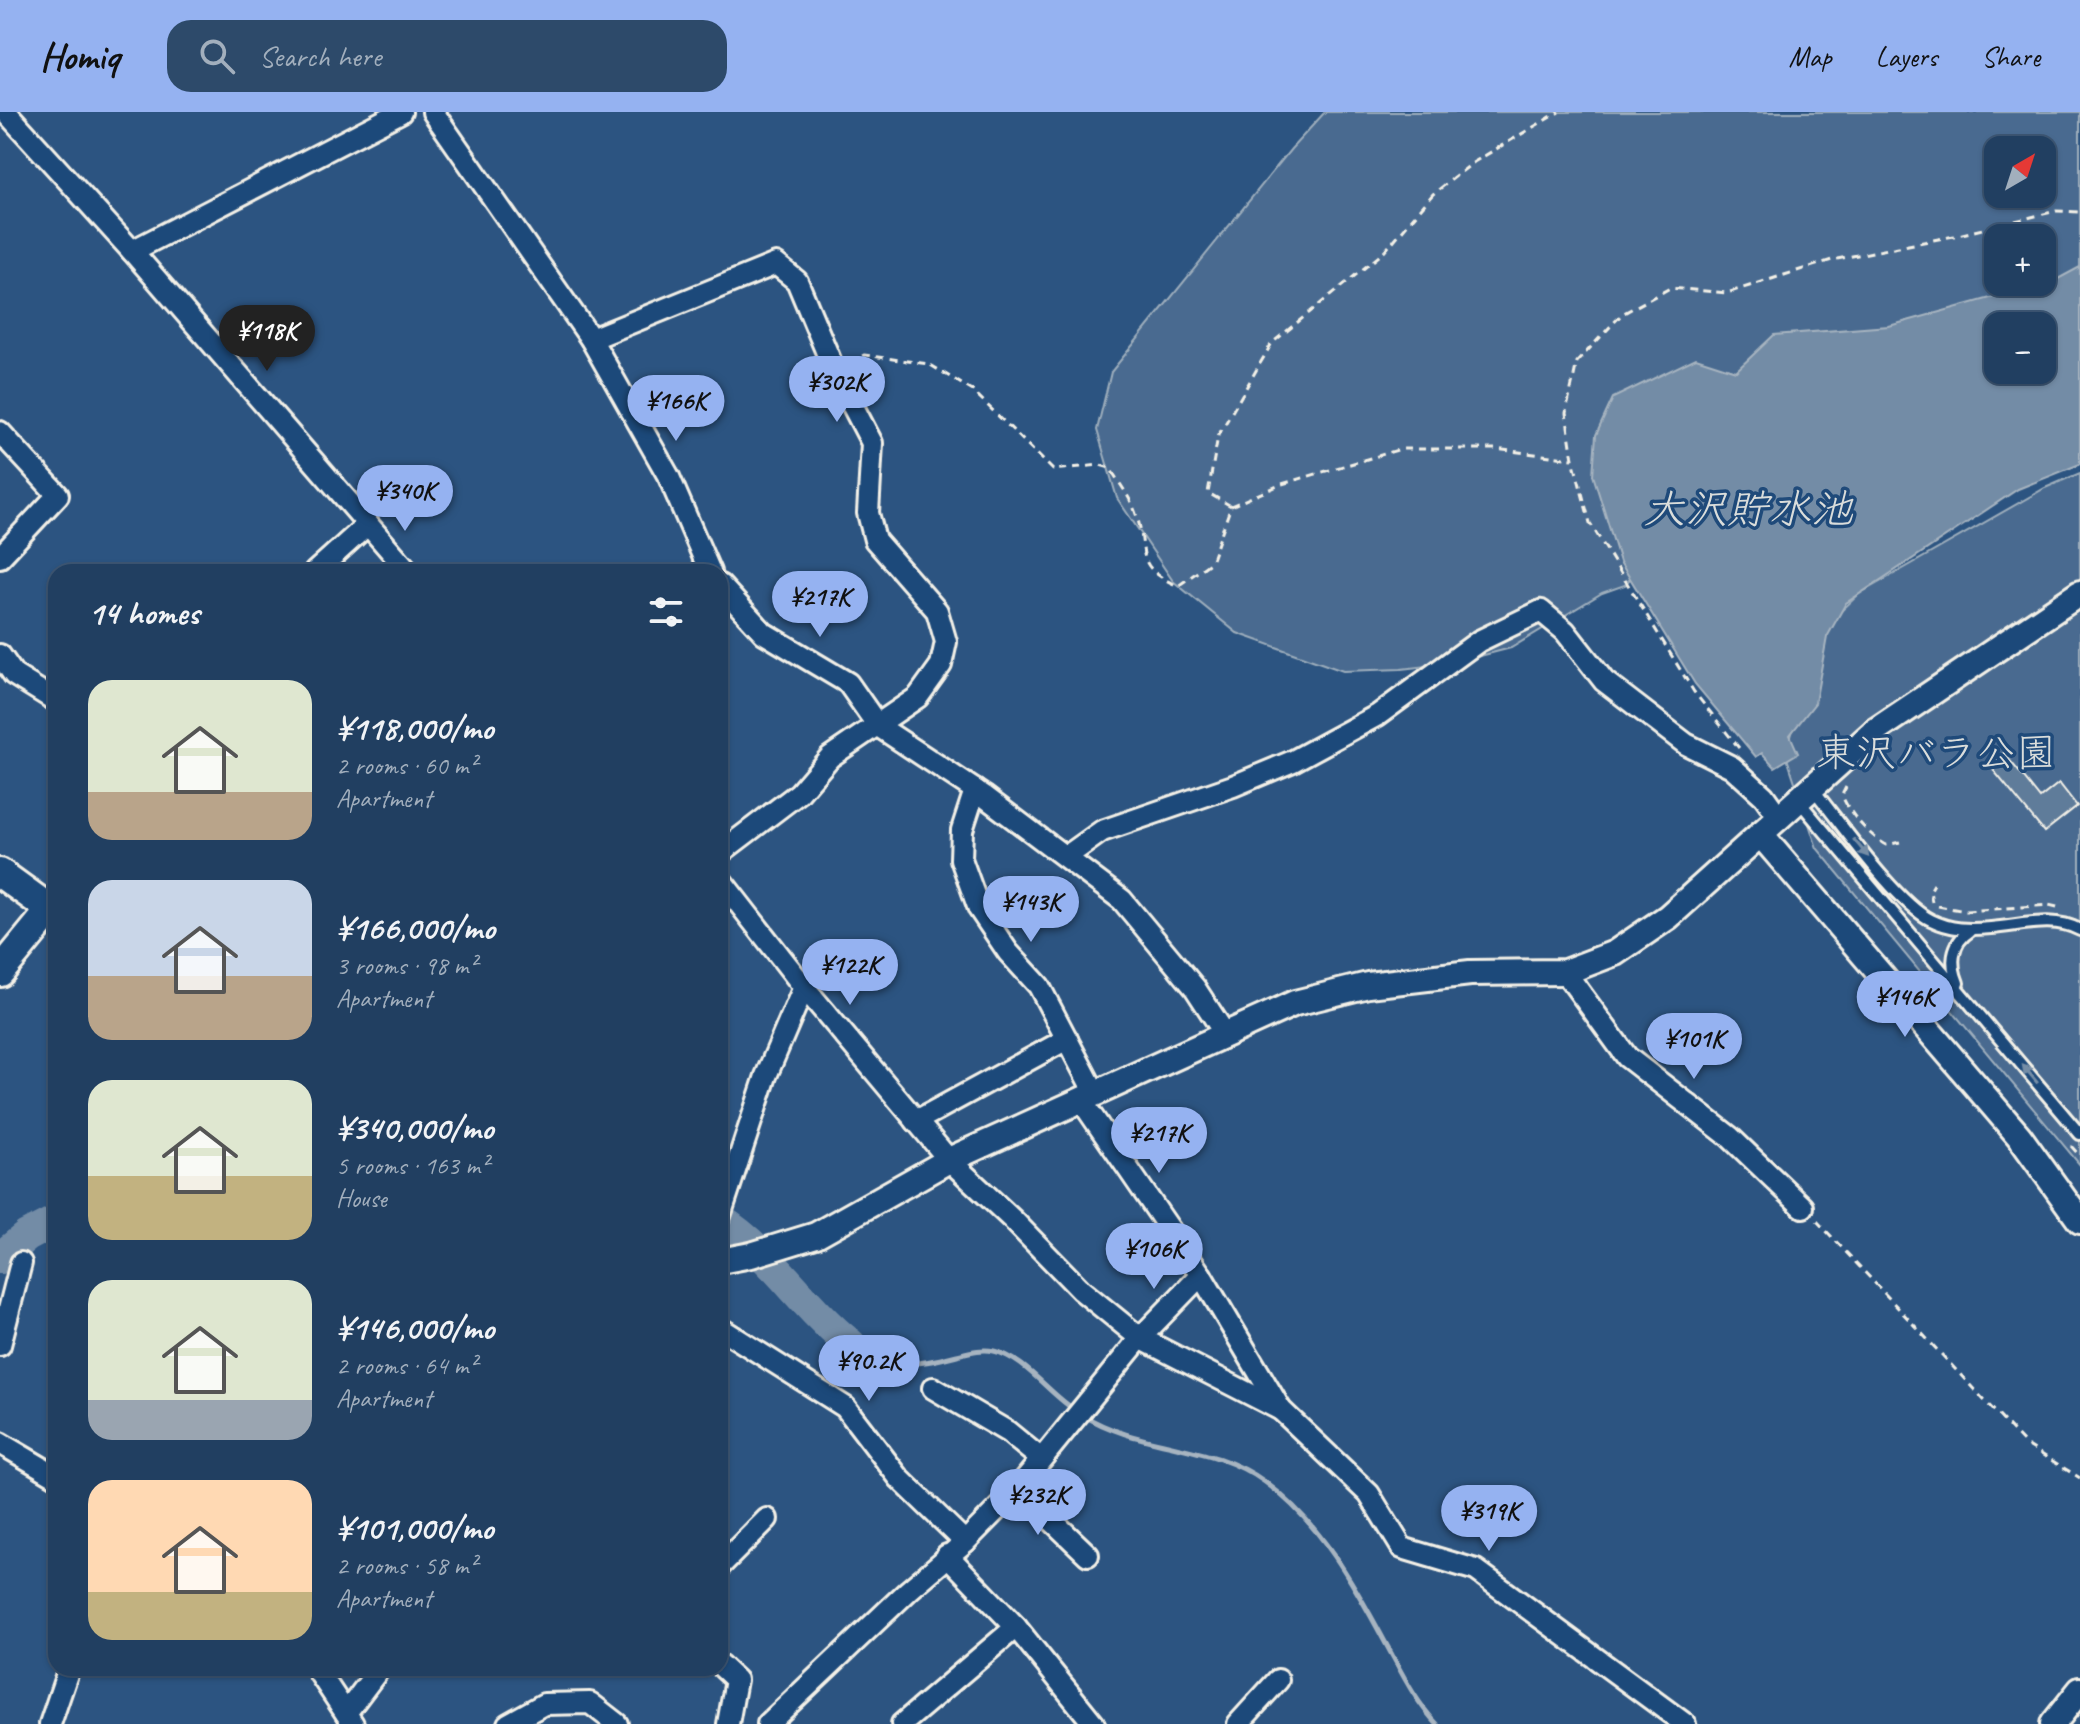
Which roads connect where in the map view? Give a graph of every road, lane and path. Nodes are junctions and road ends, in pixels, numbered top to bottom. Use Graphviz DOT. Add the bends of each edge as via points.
graph roads {
  1 [pos="6,112"];
  2 [pos="401,112"];
  3 [pos="433,112"];
  4 [pos="1559,112"];
  5 [pos="372,119"];
  6 [pos="2080,212"];
  7 [pos="132,251"];
  8 [pos="591,339"];
  9 [pos="835,372"];
  10 [pos="0,432"];
  11 [pos="1573,459"];
  12 [pos="1231,506"];
  13 [pos="368,524"];
  14 [pos="0,557"];
  15 [pos="324,564"];
  16 [pos="402,564"];
  17 [pos="707,564"];
  18 [pos="2080,593"];
  19 [pos="728,594"];
  20 [pos="0,655"];
  21 [pos="48,696"];
  22 [pos="878,726"];
  23 [pos="1741,750"];
  24 [pos="1853,780"];
  25 [pos="975,790"];
  26 [pos="1805,794"];
  27 [pos="1779,817"];
  28 [pos="1760,834"];
  29 [pos="1900,842"];
  30 [pos="728,847"];
  31 [pos="1067,856"];
  32 [pos="0,873"];
  33 [pos="1934,884"];
  34 [pos="728,889"];
  35 [pos="48,905"];
  36 [pos="2064,909"];
  37 [pos="48,916"];
  38 [pos="1973,930"];
  39 [pos="2080,930"];
  40 [pos="0,972"];
  41 [pos="1565,972"];
  42 [pos="804,987"];
  43 [pos="1972,1005"];
  44 [pos="1225,1034"];
  45 [pos="1067,1039"];
  46 [pos="1088,1096"];
  47 [pos="916,1121"];
  48 [pos="2080,1134"];
  49 [pos="949,1160"];
  50 [pos="728,1192"];
  51 [pos="1803,1207"];
  52 [pos="2080,1221"];
  53 [pos="728,1256"];
  54 [pos="21,1263"];
  55 [pos="1201,1275"];
  56 [pos="728,1333"];
  57 [pos="1140,1338"];
  58 [pos="0,1345"];
  59 [pos="933,1388"];
  60 [pos="1281,1410"];
  61 [pos="0,1443"];
  62 [pos="1041,1459"];
  63 [pos="48,1471"];
  64 [pos="2080,1478"];
  65 [pos="1018,1488"];
  66 [pos="767,1519"];
  67 [pos="965,1542"];
  68 [pos="947,1555"];
  69 [pos="1088,1555"];
  70 [pos="728,1558"];
  71 [pos="1016,1627"];
  72 [pos="728,1672"];
  73 [pos="66,1676"];
  74 [pos="321,1676"];
  75 [pos="375,1676"];
  76 [pos="1278,1680"];
  77 [pos="2080,1690"];
  78 [pos="349,1719"];
  79 [pos="50,1724"];
  80 [pos="508,1724"];
  81 [pos="617,1724"];
  82 [pos="728,1724"];
  83 [pos="768,1724"];
  84 [pos="902,1724"];
  85 [pos="1094,1724"];
  86 [pos="1238,1724"];
  87 [pos="1685,1724"];
  88 [pos="2053,1724"];
  1 -- 7 [label="street"];
  2 -- 5 [label="street"];
  3 -- 8 [label="street"];
  4 -- 12 [label="path" via="1474,162 1433,194 1384,252 1272,343 1218,436 1208,493"];
  5 -- 7 [label="street"];
  6 -- 11 [label="path" via="2056,211 1832,260 1727,293 1670,288 1622,314 1577,362 1566,413"];
  7 -- 13 [label="street"];
  8 -- 9 [label="street" via="776,264 797,281"];
  8 -- 17 [label="street" via="669,477"];
  9 -- 12 [label="path" via="864,355 929,364 973,391 1053,470 1110,468 1136,513 1145,561 1155,576 1178,586 1211,562"];
  9 -- 22 [label="street" via="872,443 868,513 875,540 937,611 946,642 941,665 918,697"];
  10 -- 14 [label="street" via="58,495"];
  11 -- 12 [label="path" via="1496,449 1401,449 1282,484"];
  11 -- 23 [label="path" via="1590,523 1694,692"];
  13 -- 15 [label="street"];
  13 -- 16 [label="street"];
  18 -- 26 [label="street" via="1875,731"];
  19 -- 22 [label="street" via="764,633 848,683"];
  20 -- 21 [label="street" via="14,675"];
  22 -- 25 [label="street"];
  22 -- 30 [label="street" via="830,757 799,793"];
  24 -- 29 [label="path" via="1842,795 1846,804 1877,840 1886,845"];
  25 -- 31 [label="street"];
  25 -- 45 [label="street" via="962,830 961,859 975,896 1008,952 1039,986"];
  26 -- 27 [label="street"];
  26 -- 38 [label="lane, one-way" via="1912,908 1946,926"];
  26 -- 43 [label="lane"];
  27 -- 28 [label="street"];
  27 -- 31 [label="street" via="1732,767 1686,744 1604,681 1565,631 1541,611 1479,641 1378,715 1293,761 1102,831"];
  28 -- 41 [label="street" via="1668,917 1615,953"];
  28 -- 52 [label="street" via="2019,1136"];
  31 -- 44 [label="street" via="1122,900 1195,988"];
  32 -- 35 [label="main road"];
  33 -- 36 [label="path" via="1932,902 1939,907"];
  34 -- 42 [label="street"];
  37 -- 40 [label="main road"];
  38 -- 39 [label="lane" via="2052,921"];
  38 -- 43 [label="lane" via="1959,941 1952,958"];
  41 -- 44 [label="street" via="1470,973 1368,985 1295,1003"];
  41 -- 51 [label="street" via="1627,1057 1730,1137"];
  42 -- 47 [label="street"];
  42 -- 50 [label="street" via="766,1076"];
  48 -- 43 [label="lane, one-way"];
  44 -- 46 [label="street"];
  45 -- 46 [label="street"];
  45 -- 47 [label="street"];
  46 -- 49 [label="street"];
  46 -- 55 [label="street"];
  47 -- 49 [label="street"];
  49 -- 53 [label="street" via="816,1235 751,1255"];
  49 -- 57 [label="street" via="1081,1290"];
  51 -- 64 [label="path" via="2025,1444"];
  54 -- 58 [label="street"];
  55 -- 57 [label="street"];
  55 -- 60 [label="street"];
  56 -- 67 [label="street" via="845,1407 900,1479"];
  57 -- 60 [label="street"];
  57 -- 62 [label="street"];
  59 -- 62 [label="street" via="1008,1432"];
  60 -- 87 [label="street" via="1369,1494 1402,1548 1476,1570"];
  61 -- 63 [label="street"];
  62 -- 65 [label="street"];
  65 -- 67 [label="street"];
  65 -- 69 [label="street"];
  66 -- 70 [label="street"];
  67 -- 68 [label="street"];
  68 -- 71 [label="street"];
  68 -- 83 [label="street"];
  71 -- 84 [label="street"];
  71 -- 85 [label="street"];
  72 -- 82 [label="street" via="736,1680"];
  73 -- 79 [label="street"];
  74 -- 78 [label="street"];
  75 -- 78 [label="street"];
  76 -- 86 [label="street"];
  77 -- 88 [label="street"];
  80 -- 81 [label="street" via="544,1704 590,1703"];
}
